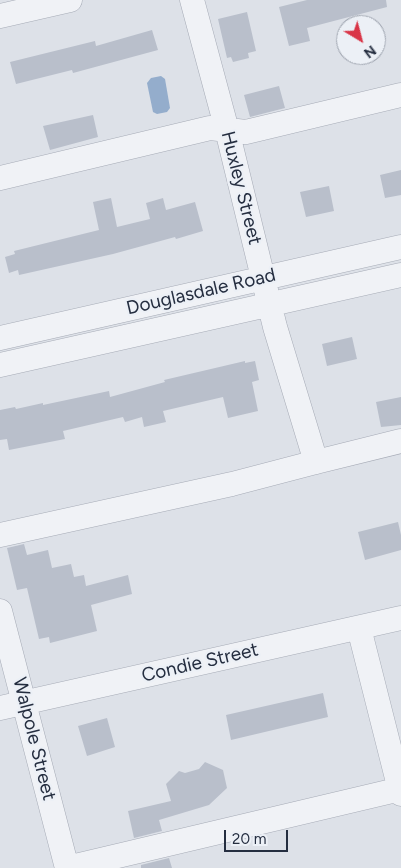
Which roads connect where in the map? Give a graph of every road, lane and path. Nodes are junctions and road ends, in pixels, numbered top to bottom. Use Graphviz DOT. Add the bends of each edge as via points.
graph roads {
  1 [pos="70,0"];
  2 [pos="192,0"];
  3 [pos="29,4"];
  4 [pos="0,16"];
  5 [pos="401,95"];
  6 [pos="227,130"];
  7 [pos="0,178"];
  8 [pos="401,247"];
  9 [pos="401,275"];
  10 [pos="263,278"];
  11 [pos="270,305"];
  12 [pos="0,338"];
  13 [pos="0,365"];
  14 [pos="401,441"];
  15 [pos="316,462"];
  16 [pos="0,536"];
  17 [pos="0,610"];
  18 [pos="401,618"];
  19 [pos="359,628"];
  20 [pos="25,703"];
  21 [pos="0,708"];
  22 [pos="401,791"];
  23 [pos="67,868"];
  1 -- 3 [label="street"];
  2 -- 6 [label="street, Huxley Street"];
  3 -- 4 [label="street"];
  5 -- 6 [label="street" via="246,132"];
  6 -- 7 [label="street" via="210,128"];
  6 -- 10 [label="street, Huxley Street"];
  8 -- 10 [label="street, Douglasdale Road"];
  9 -- 11 [label="street, Douglasdale Road"];
  10 -- 11 [label="street, Huxley Street"];
  10 -- 12 [label="street, Douglasdale Road"];
  11 -- 13 [label="street, Douglasdale Road"];
  11 -- 15 [label="street, Huxley Street"];
  14 -- 15 [label="street"];
  15 -- 16 [label="street"];
  17 -- 20 [label="street, Walpole Street"];
  18 -- 19 [label="street, Condie Street"];
  19 -- 20 [label="street, Condie Street"];
  19 -- 22 [label="street"];
  20 -- 21 [label="street, Condie Street"];
  20 -- 23 [label="street, Walpole Street"];
  22 -- 23 [label="street"];
}
